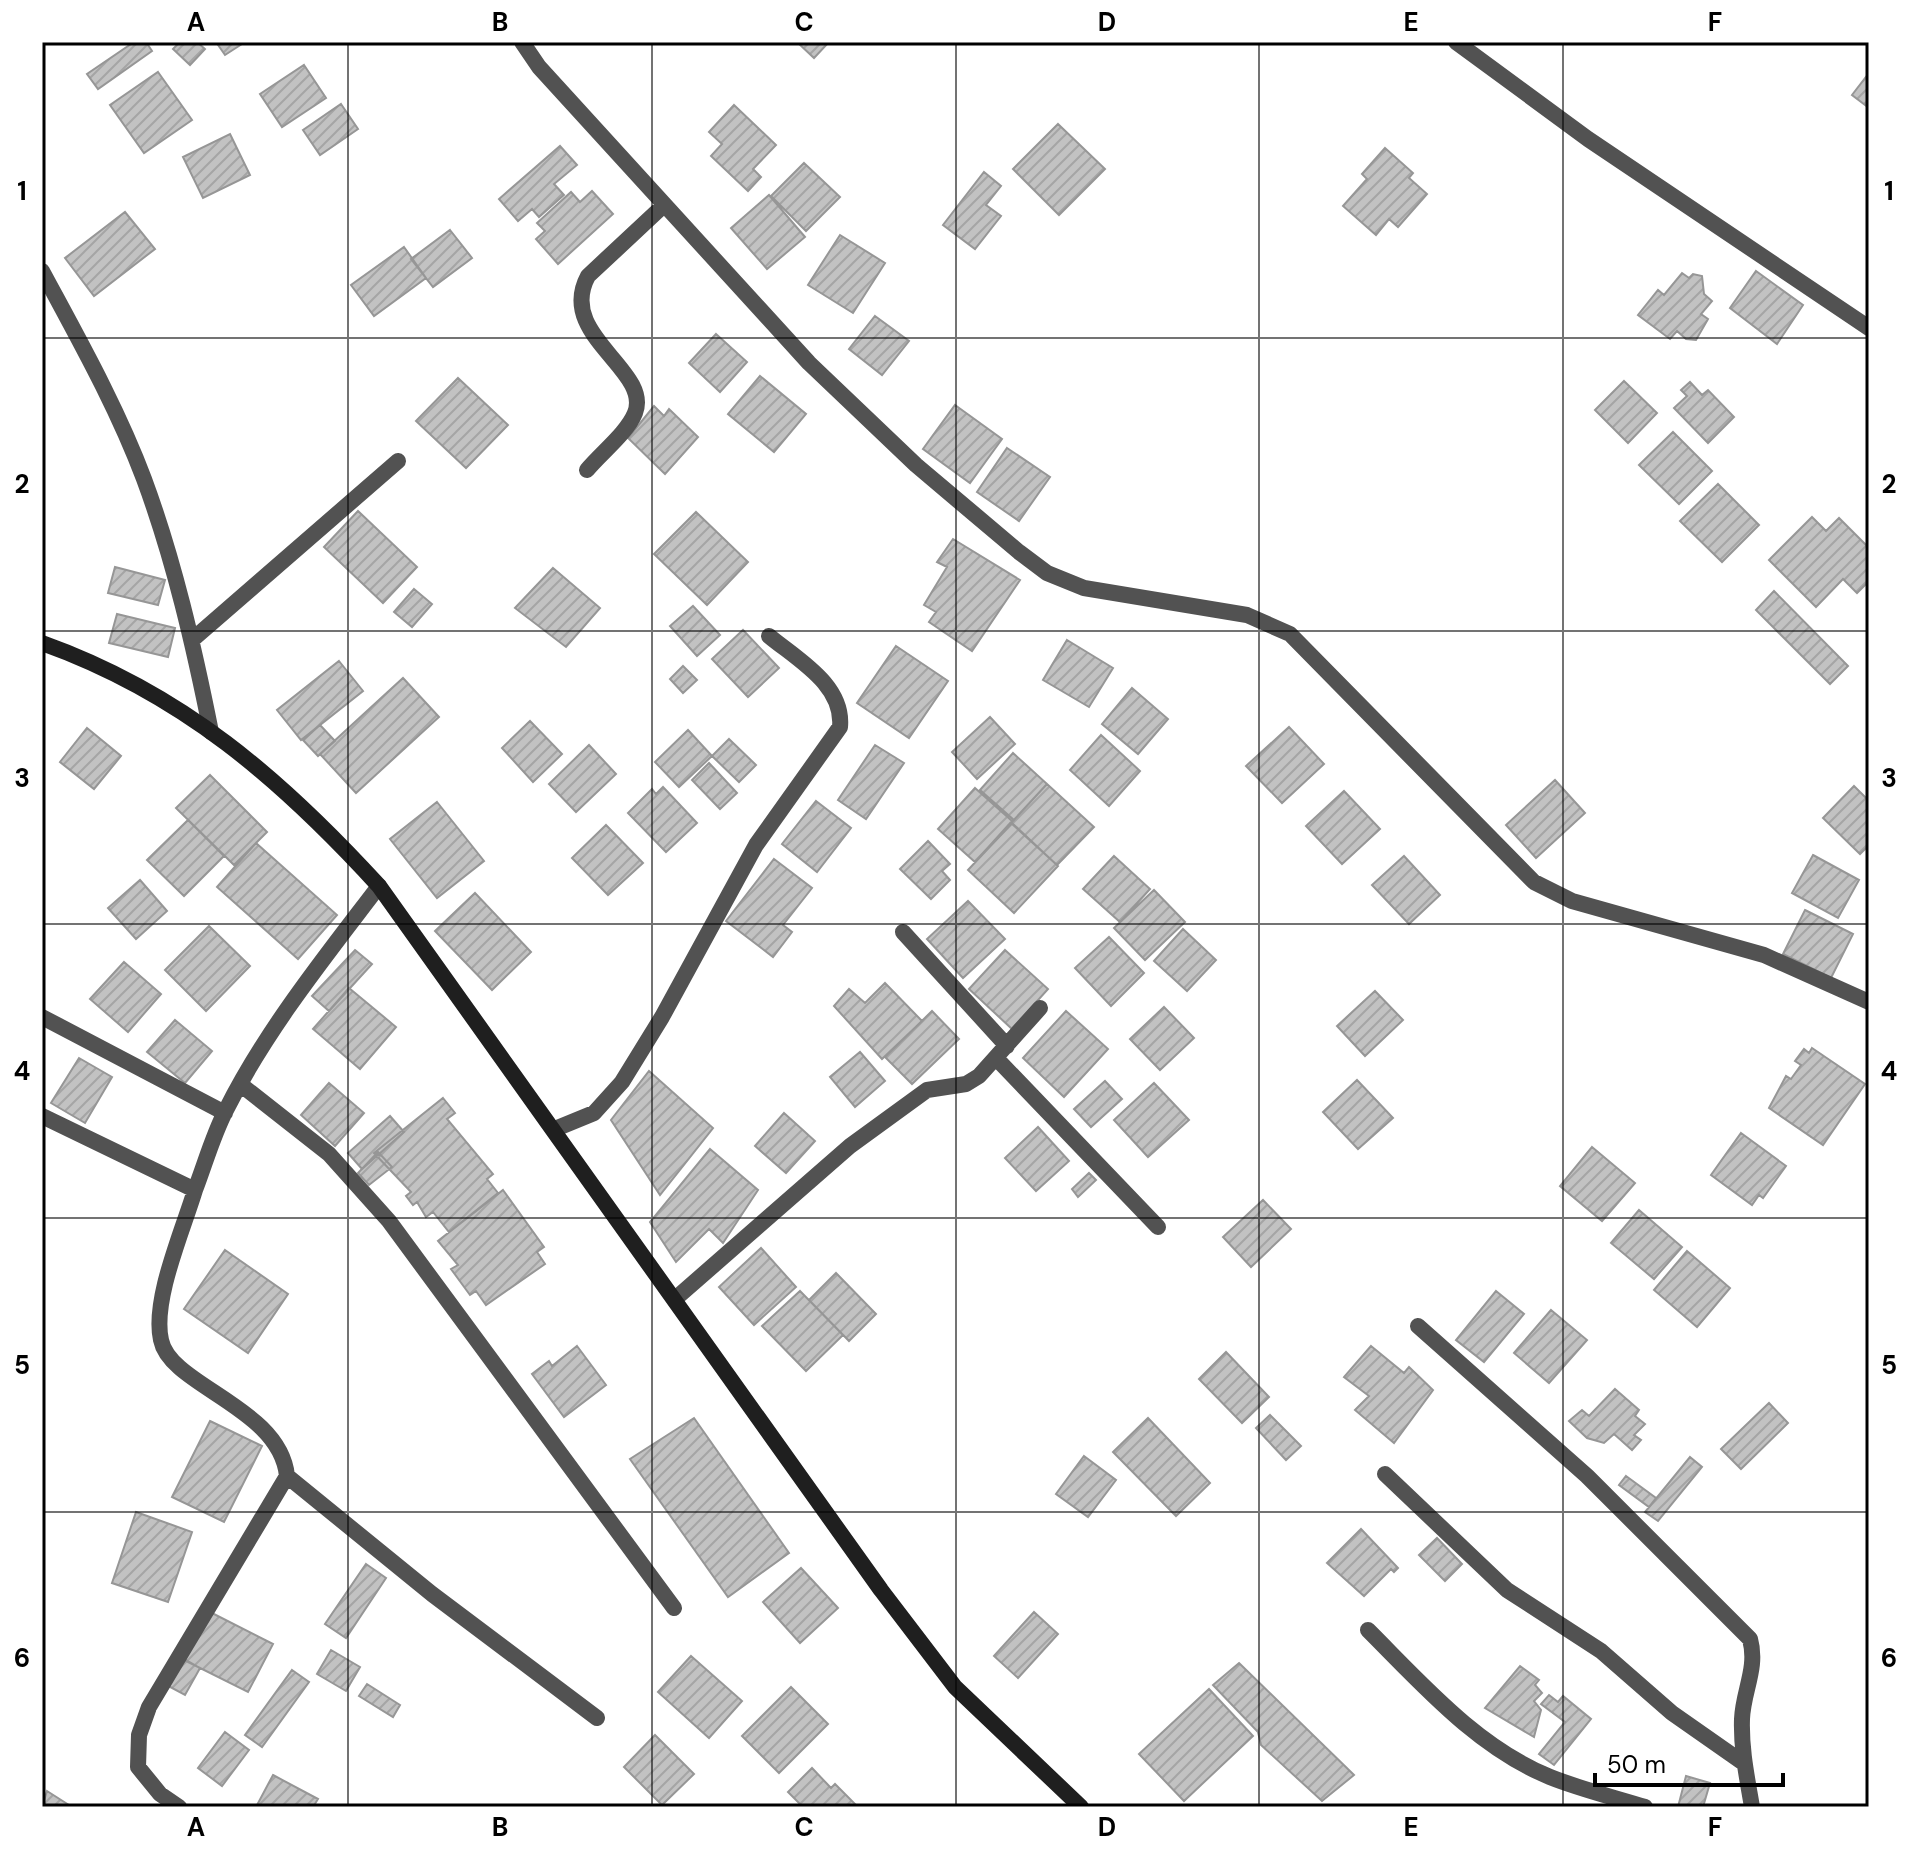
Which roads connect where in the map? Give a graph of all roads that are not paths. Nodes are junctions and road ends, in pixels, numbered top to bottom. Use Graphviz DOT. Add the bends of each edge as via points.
graph roads {
  1 [pos="522,42"];
  2 [pos="1456,42"];
  3 [pos="664,205"];
  4 [pos="42,271"];
  5 [pos="1869,328"];
  6 [pos="398,461"];
  7 [pos="587,470"];
  8 [pos="769,636"];
  9 [pos="192,640"];
  10 [pos="42,643"];
  11 [pos="211,732"];
  12 [pos="379,886"];
  13 [pos="903,932"];
  14 [pos="1869,1002"];
  15 [pos="1040,1008"];
  16 [pos="42,1017"];
  17 [pos="1002,1052"];
  18 [pos="240,1084"];
  19 [pos="225,1113"];
  20 [pos="42,1116"];
  21 [pos="555,1129"];
  22 [pos="195,1190"];
  23 [pos="1158,1227"];
  24 [pos="675,1299"];
  25 [pos="1418,1326"];
  26 [pos="1385,1474"];
  27 [pos="287,1476"];
  28 [pos="674,1608"];
  29 [pos="1368,1630"];
  30 [pos="597,1718"];
  31 [pos="1742,1762"];
  32 [pos="179,1807"];
  33 [pos="1081,1807"];
  34 [pos="1645,1807"];
  35 [pos="1752,1807"];
  1 -- 3 [label="street"];
  2 -- 5 [label="street" via="1588,139"];
  3 -- 7 [label="street" via="588,276 580,290 590,331 638,402 634,416"];
  3 -- 14 [label="street" via="809,363 916,465 1047,573 1084,588 1247,615 1290,634 1534,882 1572,901 1764,955"];
  4 -- 9 [label="street" via="144,478"];
  6 -- 9 [label="street"];
  8 -- 21 [label="street" via="836,697 840,727 756,845 622,1082 594,1113"];
  9 -- 11 [label="street"];
  10 -- 11 [label="main road" via="131,683"];
  11 -- 12 [label="main road" via="291,794"];
  12 -- 18 [label="street" via="313,973"];
  12 -- 21 [label="main road"];
  13 -- 17 [label="street"];
  15 -- 17 [label="street"];
  16 -- 19 [label="street"];
  17 -- 23 [label="street"];
  17 -- 24 [label="street" via="966,1084 927,1090 850,1146"];
  18 -- 19 [label="street"];
  18 -- 28 [label="street" via="329,1154 389,1221"];
  19 -- 22 [label="street"];
  20 -- 22 [label="street"];
  21 -- 24 [label="main road"];
  22 -- 27 [label="street" via="159,1319 161,1344 179,1365 280,1446"];
  24 -- 33 [label="main road" via="955,1687"];
  25 -- 31 [label="street" via="1587,1476 1750,1639 1755,1655 1742,1715"];
  26 -- 31 [label="street" via="1507,1590 1601,1651 1672,1713"];
  27 -- 30 [label="street"];
  27 -- 32 [label="street" via="149,1707 139,1735 138,1767"];
  29 -- 34 [label="street" via="1486,1741 1549,1777"];
  31 -- 35 [label="street"];
}
